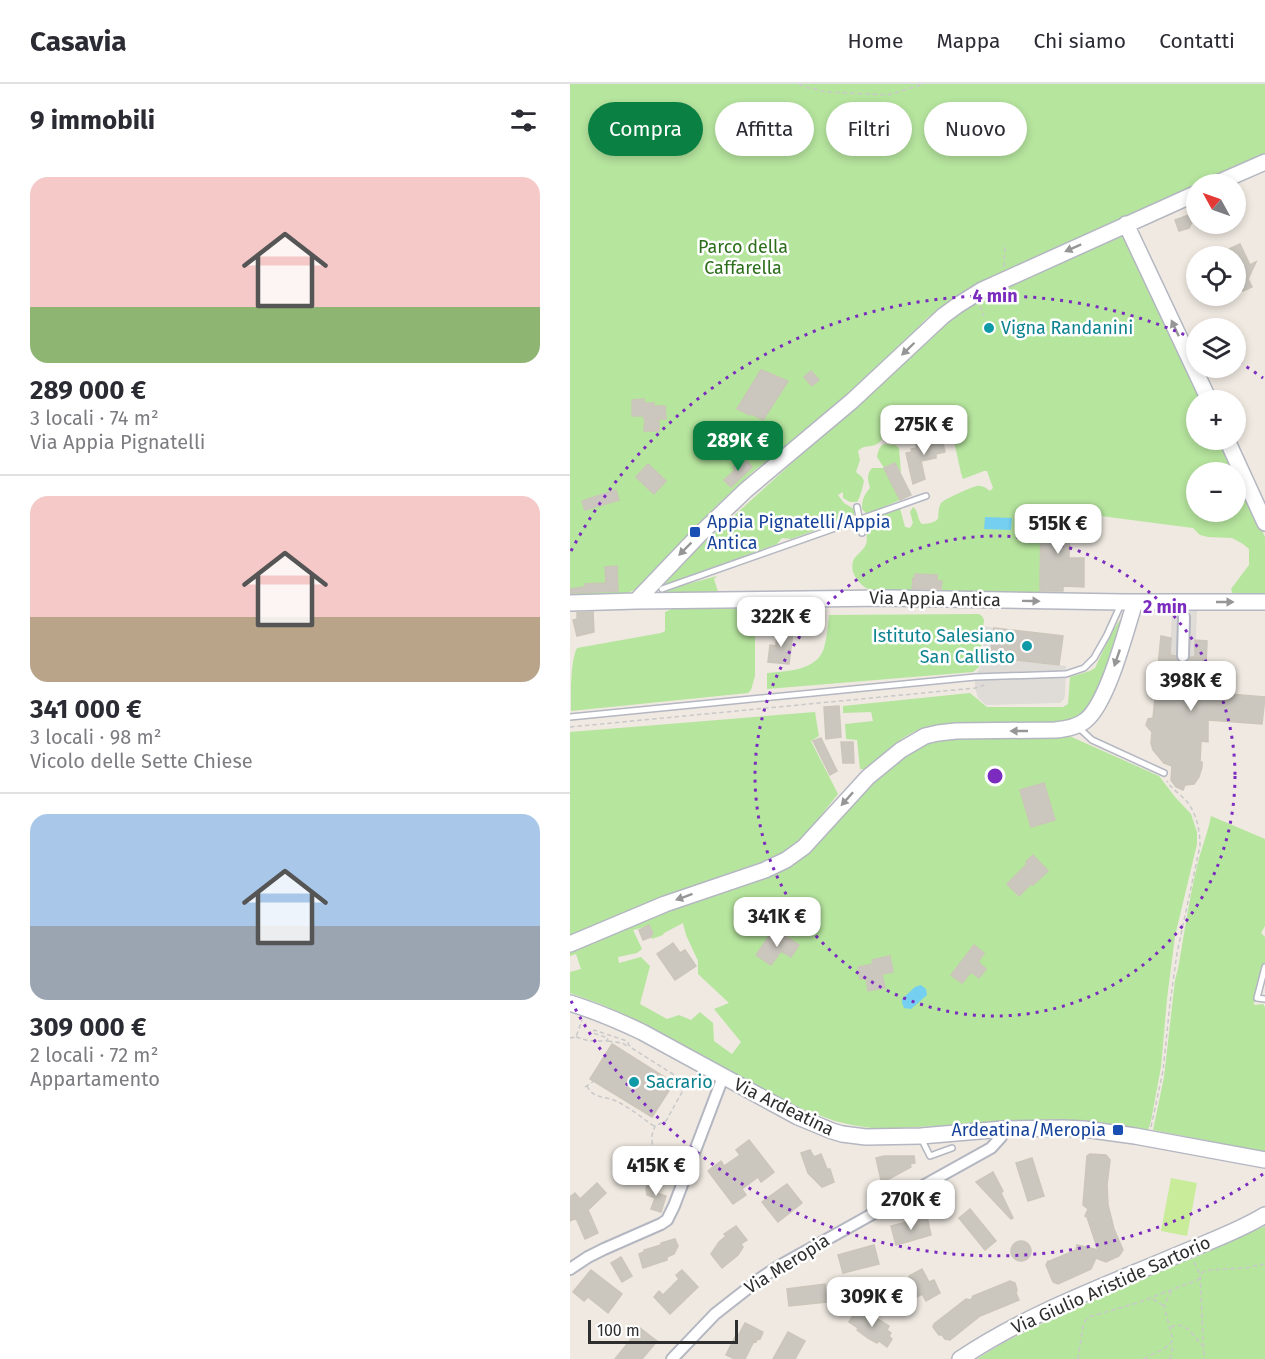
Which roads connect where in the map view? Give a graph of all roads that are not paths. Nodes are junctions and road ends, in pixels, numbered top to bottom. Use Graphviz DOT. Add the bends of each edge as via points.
graph roads {
  1 [pos="1265,162"];
  2 [pos="1238,174"];
  3 [pos="1186,198"];
  4 [pos="1126,224"];
  5 [pos="1204,390"];
  6 [pos="1232,450"];
  7 [pos="926,496"];
  8 [pos="857,507"];
  9 [pos="859,519"];
  10 [pos="1265,523"];
  11 [pos="862,533"];
  12 [pos="662,589"];
  13 [pos="636,601"];
  14 [pos="1128,602"];
  15 [pos="1265,602"];
  16 [pos="570,603"];
  17 [pos="1184,617"];
  18 [pos="1183,656"];
  19 [pos="570,717"];
  20 [pos="1077,726"];
  21 [pos="1164,773"];
  22 [pos="570,944"];
  23 [pos="1265,968"];
  24 [pos="1265,999"];
  25 [pos="570,1004"];
  26 [pos="723,1077"];
  27 [pos="1003,1129"];
  28 [pos="921,1136"];
  29 [pos="952,1148"];
  30 [pos="1265,1160"];
  31 [pos="1265,1215"];
  32 [pos="570,1269"];
  33 [pos="676,1358"];
  34 [pos="960,1359"];
  1 -- 2 [label="main road"];
  3 -- 4 [label="main road"];
  5 -- 4 [label="main road, one-way"];
  4 -- 13 [label="main road, one-way" via="970,297 943,316 862,393 732,502"];
  6 -- 10 [label="main road"];
  7 -- 9 [label="lane"];
  8 -- 9 [label="lane"];
  9 -- 11 [label="lane"];
  9 -- 12 [label="lane"];
  13 -- 14 [label="main road, Via Appia Antica, one-way" via="887,598"];
  13 -- 16 [label="main road, Via Appia Antica"];
  14 -- 15 [label="main road, Via Appia Antica, one-way"];
  14 -- 19 [label="lane" via="1084,668 1066,674 992,677"];
  14 -- 20 [label="main road, one-way" via="1116,662 1099,702"];
  17 -- 18 [label="street"];
  20 -- 21 [label="lane" via="1092,740"];
  20 -- 22 [label="main road, one-way" via="925,736 864,781 804,847 786,860 682,897"];
  23 -- 24 [label="lane" via="1257,998"];
  25 -- 26 [label="main road, Via Ardeatina" via="620,1021"];
  26 -- 28 [label="main road, Via Ardeatina" via="798,1117 842,1134"];
  26 -- 32 [label="street" via="667,1220"];
  27 -- 28 [label="main road, Via Ardeatina"];
  27 -- 30 [label="main road, Via Ardeatina" via="1103,1131"];
  27 -- 33 [label="street, Via Meropia" via="991,1148 761,1278 715,1314"];
  28 -- 29 [label="lane" via="930,1156"];
  31 -- 34 [label="main road, Via Giulio Aristide Sartorio" via="1021,1323"];
}
